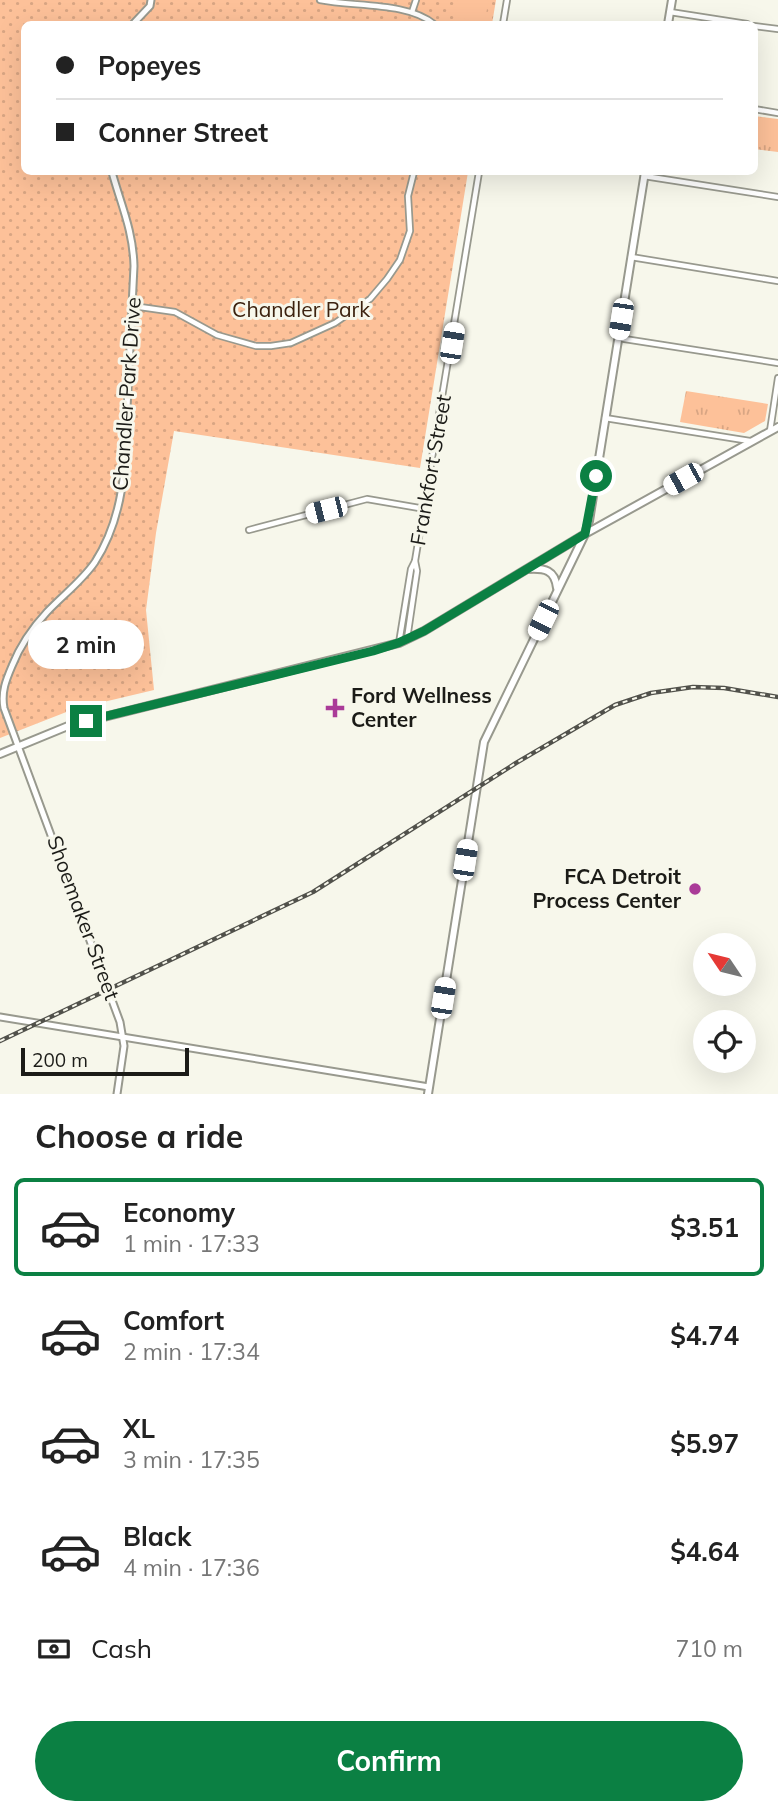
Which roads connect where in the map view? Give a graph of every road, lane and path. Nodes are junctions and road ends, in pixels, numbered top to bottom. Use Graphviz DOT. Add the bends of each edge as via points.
graph roads {
  1 [pos="158,0"];
  2 [pos="320,0"];
  3 [pos="416,0"];
  4 [pos="507,0"];
  5 [pos="672,0"];
  6 [pos="150,3"];
  7 [pos="412,12"];
  8 [pos="670,12"];
  9 [pos="135,21"];
  10 [pos="430,21"];
  11 [pos="504,21"];
  12 [pos="668,21"];
  13 [pos="728,21"];
  14 [pos="758,26"];
  15 [pos="778,29"];
  16 [pos="758,110"];
  17 [pos="778,113"];
  18 [pos="113,175"];
  19 [pos="413,175"];
  20 [pos="479,175"];
  21 [pos="644,175"];
  22 [pos="650,175"];
  23 [pos="778,197"];
  24 [pos="631,257"];
  25 [pos="778,281"];
  26 [pos="133,306"];
  27 [pos="618,338"];
  28 [pos="778,363"];
  29 [pos="778,378"];
  30 [pos="606,418"];
  31 [pos="778,427"];
  32 [pos="769,431"];
  33 [pos="751,442"];
  34 [pos="425,509"];
  35 [pos="249,530"];
  36 [pos="585,534"];
  37 [pos="415,561"];
  38 [pos="526,570"];
  39 [pos="558,591"];
  40 [pos="407,640"];
  41 [pos="398,643"];
  42 [pos="19,747"];
  43 [pos="0,754"];
  44 [pos="0,1017"];
  45 [pos="123,1038"];
  46 [pos="428,1091"];
  47 [pos="117,1094"];
  1 -- 6 [label="street"];
  2 -- 7 [label="street"];
  3 -- 7 [label="street"];
  4 -- 11 [label="street"];
  5 -- 8 [label="main road"];
  6 -- 9 [label="street"];
  7 -- 10 [label="street"];
  8 -- 12 [label="main road"];
  8 -- 13 [label="street"];
  14 -- 15 [label="street"];
  16 -- 17 [label="street"];
  18 -- 26 [label="street, Chandler Park Drive" via="133,241"];
  19 -- 26 [label="street" via="408,196 410,231 400,260 370,299 335,323 291,343 256,346 217,335 175,312"];
  20 -- 34 [label="street, Frankfort Street"];
  21 -- 24 [label="main road"];
  22 -- 23 [label="street"];
  24 -- 25 [label="street"];
  24 -- 27 [label="main road"];
  26 -- 42 [label="street, Chandler Park Drive" via="120,502 110,534 94,562 37,624 11,668 2,699"];
  27 -- 28 [label="street"];
  27 -- 30 [label="main road"];
  29 -- 32 [label="street"];
  30 -- 33 [label="street"];
  30 -- 36 [label="main road"];
  31 -- 32 [label="main road"];
  32 -- 33 [label="main road"];
  33 -- 36 [label="main road"];
  34 -- 35 [label="street" via="367,499"];
  34 -- 37 [label="street, Frankfort Street"];
  36 -- 38 [label="main road"];
  36 -- 39 [label="main road"];
  37 -- 40 [label="street"];
  37 -- 41 [label="street"];
  38 -- 39 [label="main road" via="551,572"];
  38 -- 40 [label="main road"];
  39 -- 46 [label="main road" via="484,741"];
  40 -- 41 [label="main road"];
  41 -- 42 [label="main road" via="77,724"];
  42 -- 43 [label="main road"];
  42 -- 45 [label="street, Shoemaker Street"];
  44 -- 45 [label="street"];
  45 -- 46 [label="street"];
  45 -- 47 [label="street, Shoemaker Street"];
}
